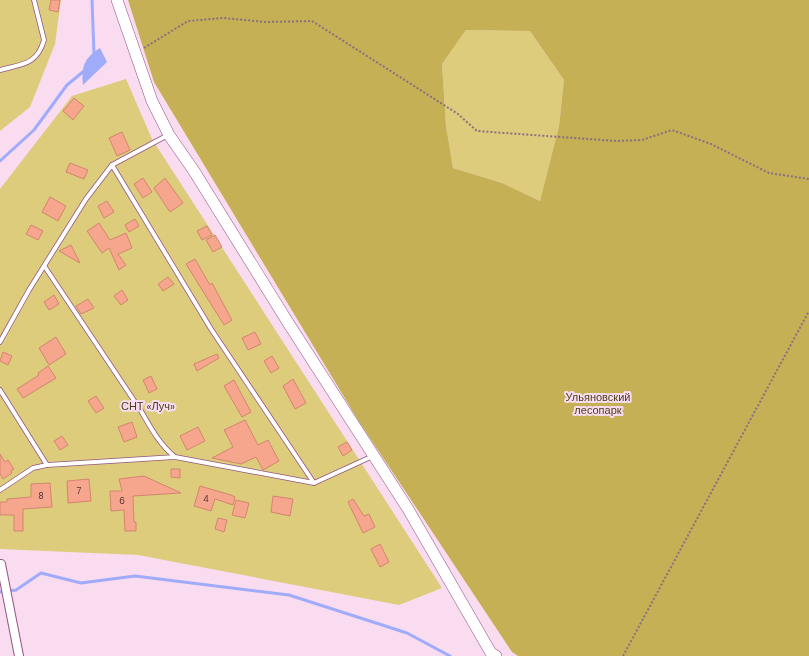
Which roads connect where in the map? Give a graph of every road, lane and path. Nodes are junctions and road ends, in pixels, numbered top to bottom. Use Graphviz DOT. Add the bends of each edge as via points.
graph roads {
  1 [pos="34,0"];
  2 [pos="117,0"];
  3 [pos="135,53"];
  4 [pos="0,70"];
  5 [pos="169,135"];
  6 [pos="112,165"];
  7 [pos="809,179"];
  8 [pos="45,267"];
  9 [pos="809,311"];
  10 [pos="0,342"];
  11 [pos="0,390"];
  12 [pos="374,455"];
  13 [pos="175,457"];
  14 [pos="47,465"];
  15 [pos="314,483"];
  16 [pos="0,490"];
  17 [pos="1,564"];
  18 [pos="19,656"];
  19 [pos="496,656"];
  20 [pos="623,656"];
  1 -- 4 [label="lane" via="44,40 38,55 29,62"];
  2 -- 3 [label="street"];
  3 -- 5 [label="street" via="152,101"];
  3 -- 7 [label="path" via="188,22 223,18 266,22 312,21 445,106 477,131 616,141 642,140 672,130 711,144 769,173"];
  5 -- 6 [label="lane"];
  5 -- 12 [label="street"];
  6 -- 8 [label="lane" via="86,199"];
  6 -- 15 [label="lane" via="211,329"];
  8 -- 10 [label="lane"];
  8 -- 13 [label="lane" via="155,436"];
  9 -- 20 [label="path"];
  11 -- 14 [label="lane"];
  12 -- 15 [label="lane"];
  12 -- 19 [label="street" via="491,653"];
  13 -- 14 [label="lane"];
  13 -- 15 [label="lane"];
  14 -- 16 [label="lane" via="33,468"];
  17 -- 18 [label="street"];
}
